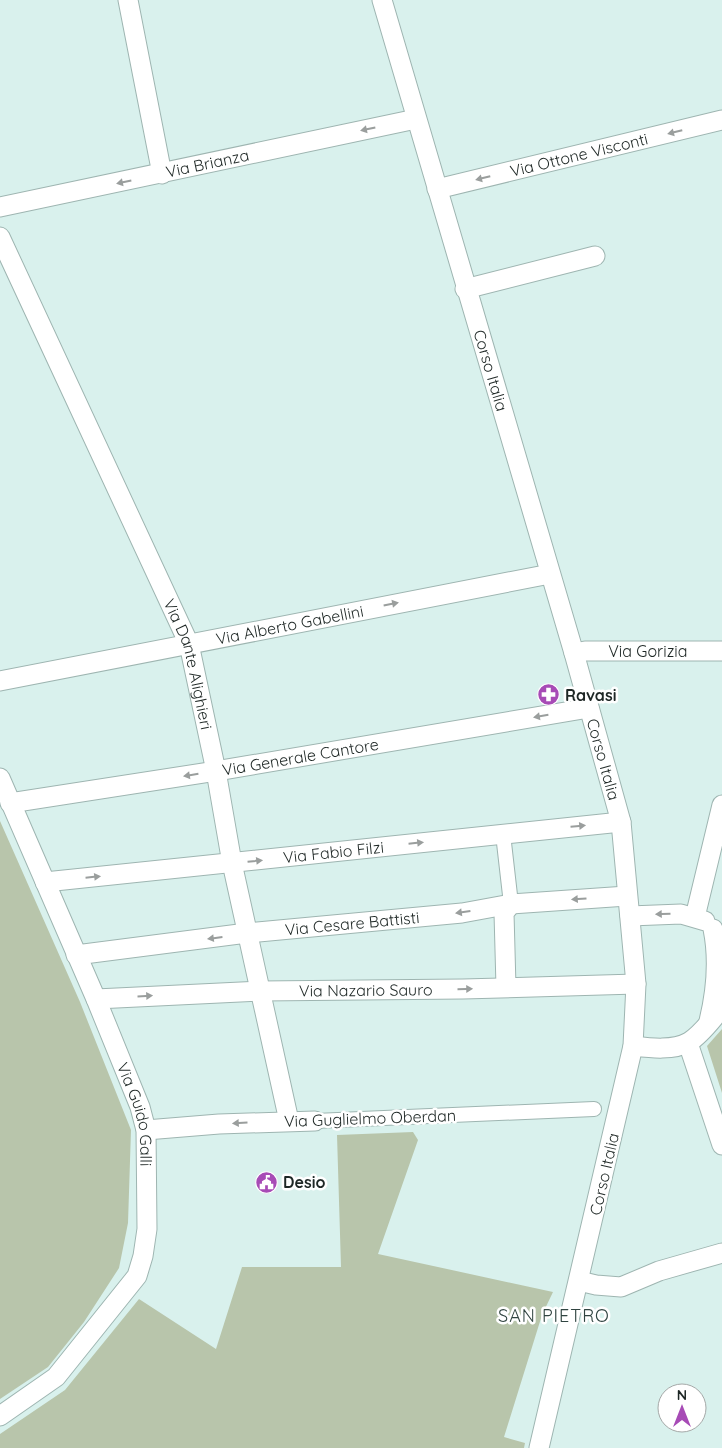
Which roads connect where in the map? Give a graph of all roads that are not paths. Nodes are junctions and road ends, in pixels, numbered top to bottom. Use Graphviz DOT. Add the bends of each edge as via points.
graph roads {
  1 [pos="128,0"];
  2 [pos="382,0"];
  3 [pos="416,118"];
  4 [pos="722,120"];
  5 [pos="162,174"];
  6 [pos="437,189"];
  7 [pos="0,207"];
  8 [pos="0,237"];
  9 [pos="594,256"];
  10 [pos="465,289"];
  11 [pos="550,574"];
  12 [pos="189,644"];
  13 [pos="722,651"];
  14 [pos="574,653"];
  15 [pos="0,681"];
  16 [pos="589,708"];
  17 [pos="216,771"];
  18 [pos="0,778"];
  19 [pos="10,803"];
  20 [pos="722,805"];
  21 [pos="621,822"];
  22 [pos="503,834"];
  23 [pos="232,864"];
  24 [pos="45,882"];
  25 [pos="627,896"];
  26 [pos="511,904"];
  27 [pos="630,916"];
  28 [pos="695,917"];
  29 [pos="718,929"];
  30 [pos="247,933"];
  31 [pos="76,956"];
  32 [pos="636,984"];
  33 [pos="506,987"];
  34 [pos="260,991"];
  35 [pos="96,999"];
  36 [pos="722,1008"];
  37 [pos="709,1022"];
  38 [pos="688,1043"];
  39 [pos="633,1046"];
  40 [pos="594,1109"];
  41 [pos="289,1121"];
  42 [pos="315,1121"];
  43 [pos="146,1130"];
  44 [pos="722,1145"];
  45 [pos="722,1253"];
  46 [pos="579,1281"];
  47 [pos="0,1416"];
  48 [pos="539,1448"];
  1 -- 5 [label="street"];
  2 -- 3 [label="street, Corso Italia"];
  3 -- 5 [label="street, Via Brianza, one-way"];
  3 -- 6 [label="street, Corso Italia"];
  4 -- 6 [label="street, Via Ottone Visconti, one-way"];
  5 -- 7 [label="street, Via Brianza, one-way"];
  6 -- 10 [label="street, Corso Italia"];
  8 -- 12 [label="street, Via Dante Alighieri"];
  9 -- 10 [label="street"];
  10 -- 11 [label="street, Corso Italia"];
  12 -- 11 [label="street, Via Alberto Gabellini, one-way"];
  11 -- 14 [label="street, Corso Italia"];
  12 -- 15 [label="street, Via Alberto Gabellini"];
  12 -- 17 [label="street, Via Dante Alighieri"];
  13 -- 14 [label="street, Via Gorizia"];
  14 -- 16 [label="street, Corso Italia"];
  16 -- 17 [label="street, Via Generale Cantore, one-way"];
  16 -- 21 [label="street, Corso Italia"];
  17 -- 19 [label="street, Via Generale Cantore, one-way"];
  17 -- 23 [label="street, Via Dante Alighieri"];
  18 -- 19 [label="street, Via Guido Galli"];
  19 -- 24 [label="street, Via Guido Galli"];
  20 -- 28 [label="street"];
  22 -- 21 [label="street, Via Fabio Filzi, one-way"];
  21 -- 25 [label="street, Corso Italia"];
  23 -- 22 [label="street, Via Fabio Filzi, one-way"];
  22 -- 26 [label="street"];
  24 -- 23 [label="street, Via Fabio Filzi, one-way"];
  23 -- 30 [label="street, Via Dante Alighieri"];
  24 -- 31 [label="street, Via Guido Galli"];
  25 -- 26 [label="street, Via Cesare Battisti, one-way"];
  25 -- 27 [label="street, Corso Italia"];
  26 -- 30 [label="street, Via Cesare Battisti, one-way" via="462,913"];
  26 -- 33 [label="street" via="504,913"];
  28 -- 27 [label="street, one-way" via="681,914"];
  27 -- 32 [label="street, Corso Italia"];
  28 -- 29 [label="street"];
  29 -- 37 [label="street" via="715,997"];
  30 -- 31 [label="street, Via Cesare Battisti, one-way"];
  30 -- 34 [label="street, Via Dante Alighieri"];
  31 -- 35 [label="street, Via Guido Galli"];
  32 -- 33 [label="street, Via Nazario Sauro"];
  32 -- 39 [label="street, Corso Italia"];
  34 -- 33 [label="street, Via Nazario Sauro, one-way"];
  35 -- 34 [label="street, Via Nazario Sauro, one-way"];
  34 -- 41 [label="street, Via Dante Alighieri"];
  35 -- 43 [label="street, Via Guido Galli" via="140,1107"];
  36 -- 37 [label="street"];
  37 -- 38 [label="street"];
  38 -- 39 [label="street" via="670,1048"];
  38 -- 44 [label="street"];
  39 -- 46 [label="street, Corso Italia"];
  40 -- 42 [label="street, Via Guglielmo Oberdan"];
  41 -- 42 [label="street, Via Guglielmo Oberdan"];
  41 -- 43 [label="street, Via Guglielmo Oberdan, one-way"];
  43 -- 47 [label="street, Via Guido Galli" via="147,1229 137,1276 56,1378"];
  45 -- 46 [label="street" via="659,1271 621,1287"];
  46 -- 48 [label="street, Corso Italia"];
}
